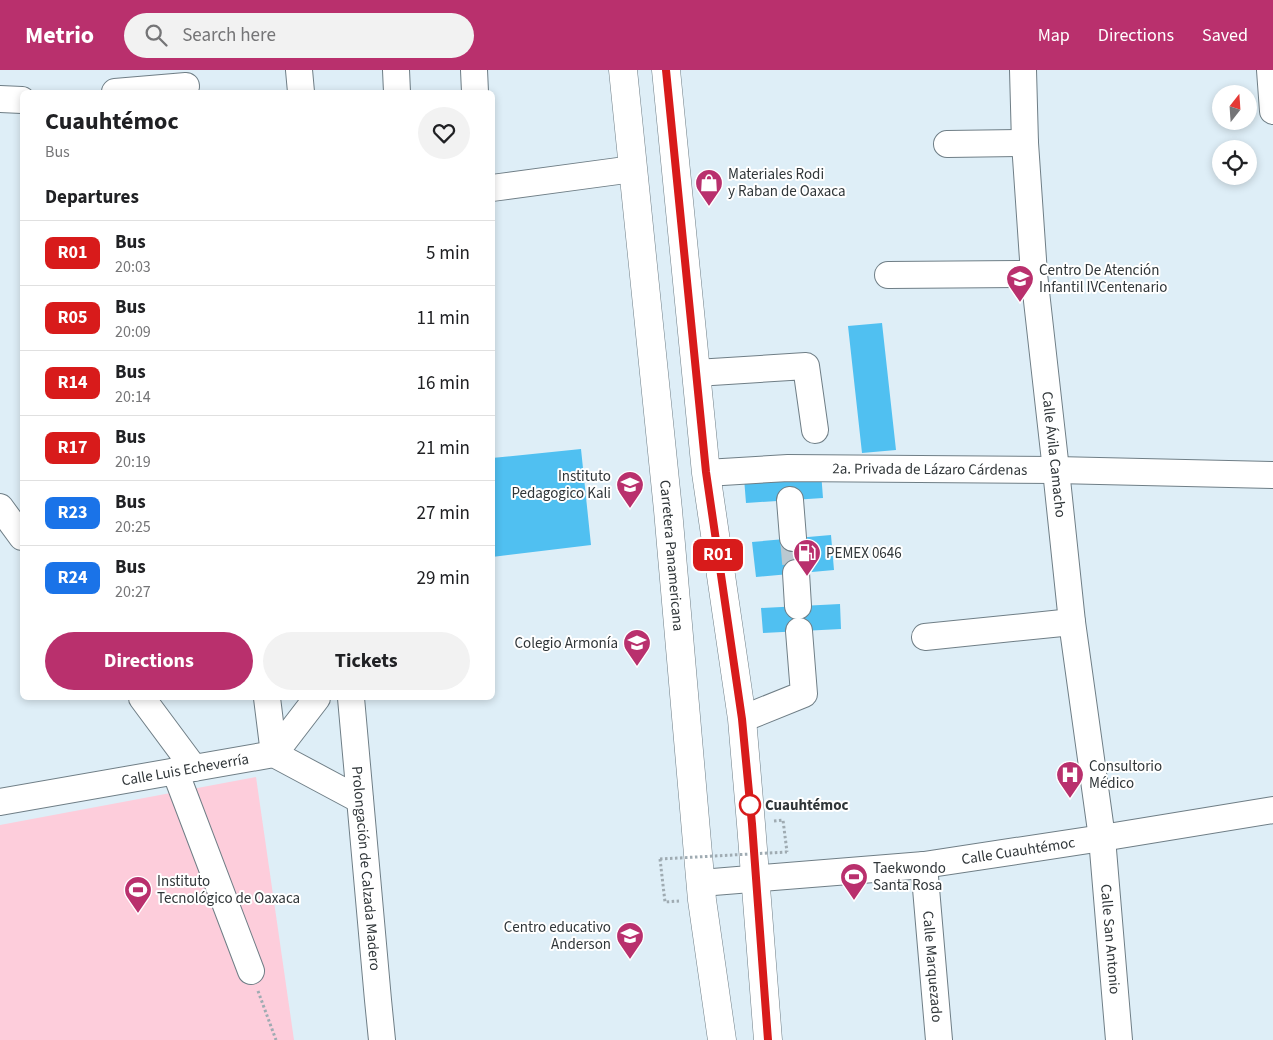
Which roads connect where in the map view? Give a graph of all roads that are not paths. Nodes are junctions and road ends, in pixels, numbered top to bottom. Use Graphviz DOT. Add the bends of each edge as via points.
graph roads {
  1 [pos="299,70"];
  2 [pos="396,70"];
  3 [pos="474,70"];
  4 [pos="623,70"];
  5 [pos="666,70"];
  6 [pos="1023,70"];
  7 [pos="1270,70"];
  8 [pos="186,83"];
  9 [pos="131,90"];
  10 [pos="300,90"];
  11 [pos="397,90"];
  12 [pos="475,90"];
  13 [pos="0,99"];
  14 [pos="20,100"];
  15 [pos="1273,110"];
  16 [pos="1026,143"];
  17 [pos="947,144"];
  18 [pos="633,169"];
  19 [pos="495,188"];
  20 [pos="1034,274"];
  21 [pos="888,275"];
  22 [pos="696,373"];
  23 [pos="815,430"];
  24 [pos="1056,470"];
  25 [pos="706,472"];
  26 [pos="1273,475"];
  27 [pos="790,500"];
  28 [pos="0,506"];
  29 [pos="20,534"];
  30 [pos="793,538"];
  31 [pos="796,573"];
  32 [pos="1072,622"];
  33 [pos="924,637"];
  34 [pos="143,700"];
  35 [pos="267,700"];
  36 [pos="315,700"];
  37 [pos="352,700"];
  38 [pos="742,719"];
  39 [pos="274,754"];
  40 [pos="185,769"];
  41 [pos="360,800"];
  42 [pos="0,802"];
  43 [pos="1273,810"];
  44 [pos="1102,838"];
  45 [pos="924,865"];
  46 [pos="755,878"];
  47 [pos="700,882"];
  48 [pos="251,971"];
  49 [pos="382,1040"];
  50 [pos="722,1040"];
  51 [pos="768,1040"];
  52 [pos="939,1040"];
  53 [pos="1120,1040"];
  1 -- 10 [label="street"];
  2 -- 11 [label="street"];
  3 -- 12 [label="street"];
  4 -- 18 [label="highway, Carretera Panamericana"];
  5 -- 22 [label="highway"];
  6 -- 16 [label="street, Calle Ávila Camacho"];
  7 -- 15 [label="street"];
  8 -- 9 [label="street"];
  13 -- 14 [label="street"];
  16 -- 17 [label="street"];
  16 -- 20 [label="street, Calle Ávila Camacho"];
  18 -- 19 [label="street"];
  18 -- 47 [label="highway, Carretera Panamericana" via="668,510"];
  20 -- 21 [label="street"];
  20 -- 24 [label="street, Calle Ávila Camacho"];
  22 -- 23 [label="street" via="806,366"];
  22 -- 25 [label="highway"];
  24 -- 25 [label="street, 2a. Privada de Lázaro Cárdenas"];
  24 -- 26 [label="street, 2a. Privada de Lázaro Cárdenas"];
  24 -- 32 [label="street, Calle Ávila Camacho"];
  25 -- 38 [label="highway"];
  27 -- 30 [label="street"];
  28 -- 29 [label="street"];
  31 -- 38 [label="street" via="804,694"];
  32 -- 33 [label="street"];
  32 -- 44 [label="street, Calle Ávila Camacho"];
  34 -- 40 [label="street"];
  35 -- 39 [label="street"];
  36 -- 39 [label="street"];
  37 -- 41 [label="street, Prolongación de Calzada Madero"];
  38 -- 46 [label="highway"];
  39 -- 40 [label="street, Calle Luis Echeverría"];
  39 -- 41 [label="street"];
  40 -- 42 [label="street, Calle Luis Echeverría"];
  40 -- 48 [label="street"];
  41 -- 49 [label="street, Prolongación de Calzada Madero"];
  43 -- 44 [label="street, Calle Cuauhtémoc"];
  44 -- 45 [label="street, Calle Cuauhtémoc"];
  44 -- 53 [label="street, Calle San Antonio"];
  45 -- 46 [label="street, Calle Cuauhtémoc"];
  45 -- 52 [label="street, Calle Marquezado"];
  46 -- 47 [label="street, Calle Cuauhtémoc"];
  46 -- 51 [label="highway"];
  47 -- 50 [label="highway, Carretera Panamericana"];
}
